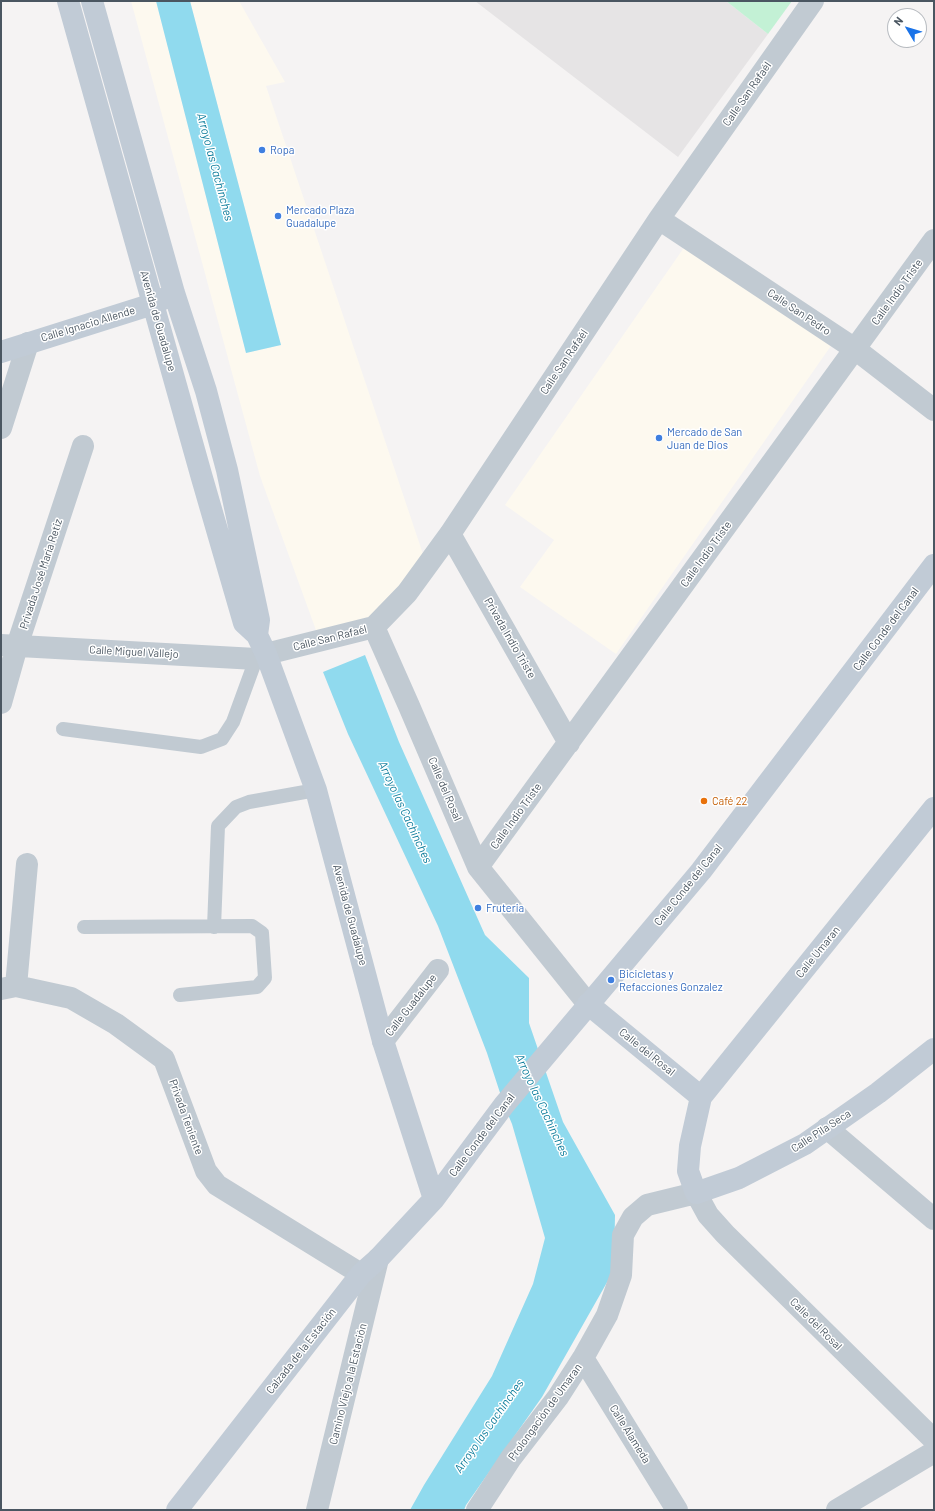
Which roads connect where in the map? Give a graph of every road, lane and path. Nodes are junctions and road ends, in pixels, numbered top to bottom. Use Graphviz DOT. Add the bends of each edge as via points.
graph roads {
  1 [pos="68,1"];
  2 [pos="92,1"];
  3 [pos="813,1"];
  4 [pos="659,219"];
  5 [pos="934,240"];
  6 [pos="174,293"];
  7 [pos="153,304"];
  8 [pos="28,343"];
  9 [pos="855,349"];
  10 [pos="1,352"];
  11 [pos="934,410"];
  12 [pos="1,428"];
  13 [pos="83,446"];
  14 [pos="450,534"];
  15 [pos="934,565"];
  16 [pos="369,628"];
  17 [pos="9,645"];
  18 [pos="260,649"];
  19 [pos="1,703"];
  20 [pos="63,730"];
  21 [pos="569,743"];
  22 [pos="316,790"];
  23 [pos="934,808"];
  24 [pos="27,864"];
  25 [pos="478,867"];
  26 [pos="84,927"];
  27 [pos="214,927"];
  28 [pos="438,970"];
  29 [pos="9,987"];
  30 [pos="180,995"];
  31 [pos="588,1004"];
  32 [pos="383,1041"];
  33 [pos="934,1049"];
  34 [pos="701,1097"];
  35 [pos="827,1128"];
  36 [pos="696,1193"];
  37 [pos="434,1199"];
  38 [pos="934,1219"];
  39 [pos="378,1259"];
  40 [pos="361,1274"];
  41 [pos="584,1358"];
  42 [pos="934,1440"];
  43 [pos="934,1452"];
  44 [pos="177,1510"];
  45 [pos="317,1510"];
  46 [pos="477,1510"];
  47 [pos="678,1510"];
  48 [pos="837,1510"];
  1 -- 7 [label="main road, Avenida de Guadalupe"];
  2 -- 6 [label="main road, Avenida de Guadalupe"];
  3 -- 4 [label="street, Calle San Rafaél"];
  4 -- 9 [label="street, Calle San Pedro"];
  4 -- 14 [label="street, Calle San Rafaél"];
  5 -- 9 [label="street, Calle Indio Triste"];
  6 -- 7 [label="main road, Calle Ignacio Allende"];
  6 -- 18 [label="main road, Avenida de Guadalupe" via="206,391 227,470 258,620"];
  7 -- 8 [label="main road, Calle Ignacio Allende"];
  7 -- 18 [label="main road, Avenida de Guadalupe" via="244,623"];
  8 -- 10 [label="main road, Calle Ignacio Allende"];
  8 -- 12 [label="street"];
  9 -- 11 [label="street, Calle San Pedro"];
  9 -- 21 [label="street, Calle Indio Triste"];
  13 -- 17 [label="street, Privada José María Retiz"];
  14 -- 16 [label="street, Calle San Rafaél" via="407,593"];
  14 -- 21 [label="street, Privada Indio Triste"];
  15 -- 31 [label="main road, Calle Conde del Canal" via="701,871"];
  16 -- 18 [label="street, Calle San Rafaél" via="309,643"];
  16 -- 25 [label="street, Calle del Rosal" via="410,706"];
  17 -- 18 [label="street, Calle Miguel Vallejo"];
  17 -- 19 [label="street, Privada José María Retiz"];
  18 -- 20 [label="lane" via="233,722 222,739 201,747"];
  18 -- 22 [label="main road, Avenida de Guadalupe"];
  21 -- 25 [label="street, Calle Indio Triste"];
  22 -- 27 [label="lane" via="249,802 236,807 218,826"];
  22 -- 32 [label="main road, Avenida de Guadalupe"];
  23 -- 34 [label="main road, Calle Umaran"];
  24 -- 29 [label="street"];
  25 -- 31 [label="street, Calle del Rosal"];
  26 -- 27 [label="lane"];
  27 -- 30 [label="lane" via="252,926 262,933 266,978 257,987"];
  28 -- 32 [label="street, Calle Guadalupe"];
  29 -- 40 [label="street, Privada Teniente" via="71,998 116,1024 164,1059 206,1171 217,1185"];
  31 -- 34 [label="main road, Calle del Rosal"];
  31 -- 37 [label="main road, Calle Conde del Canal" via="504,1105"];
  32 -- 37 [label="main road, Avenida de Guadalupe"];
  33 -- 35 [label="main road, Calle Pila Seca" via="878,1093"];
  34 -- 36 [label="main road, Calle del Rosal" via="690,1146 688,1171"];
  35 -- 36 [label="main road, Calle Pila Seca" via="805,1144 739,1178"];
  35 -- 38 [label="street"];
  36 -- 41 [label="street, Prolongación de Umaran" via="647,1205 633,1217 623,1235 621,1274 607,1315"];
  36 -- 42 [label="street, Calle del Rosal" via="708,1215 725,1234"];
  37 -- 39 [label="main road, Calzada de la Estación"];
  39 -- 40 [label="main road, Calzada de la Estación"];
  39 -- 45 [label="street, Camino Viejo a la Estación"];
  40 -- 44 [label="main road, Calzada de la Estación"];
  41 -- 46 [label="street, Prolongación de Umaran" via="511,1458"];
  41 -- 47 [label="street, Calle Alameda"];
  43 -- 48 [label="street"];
}
